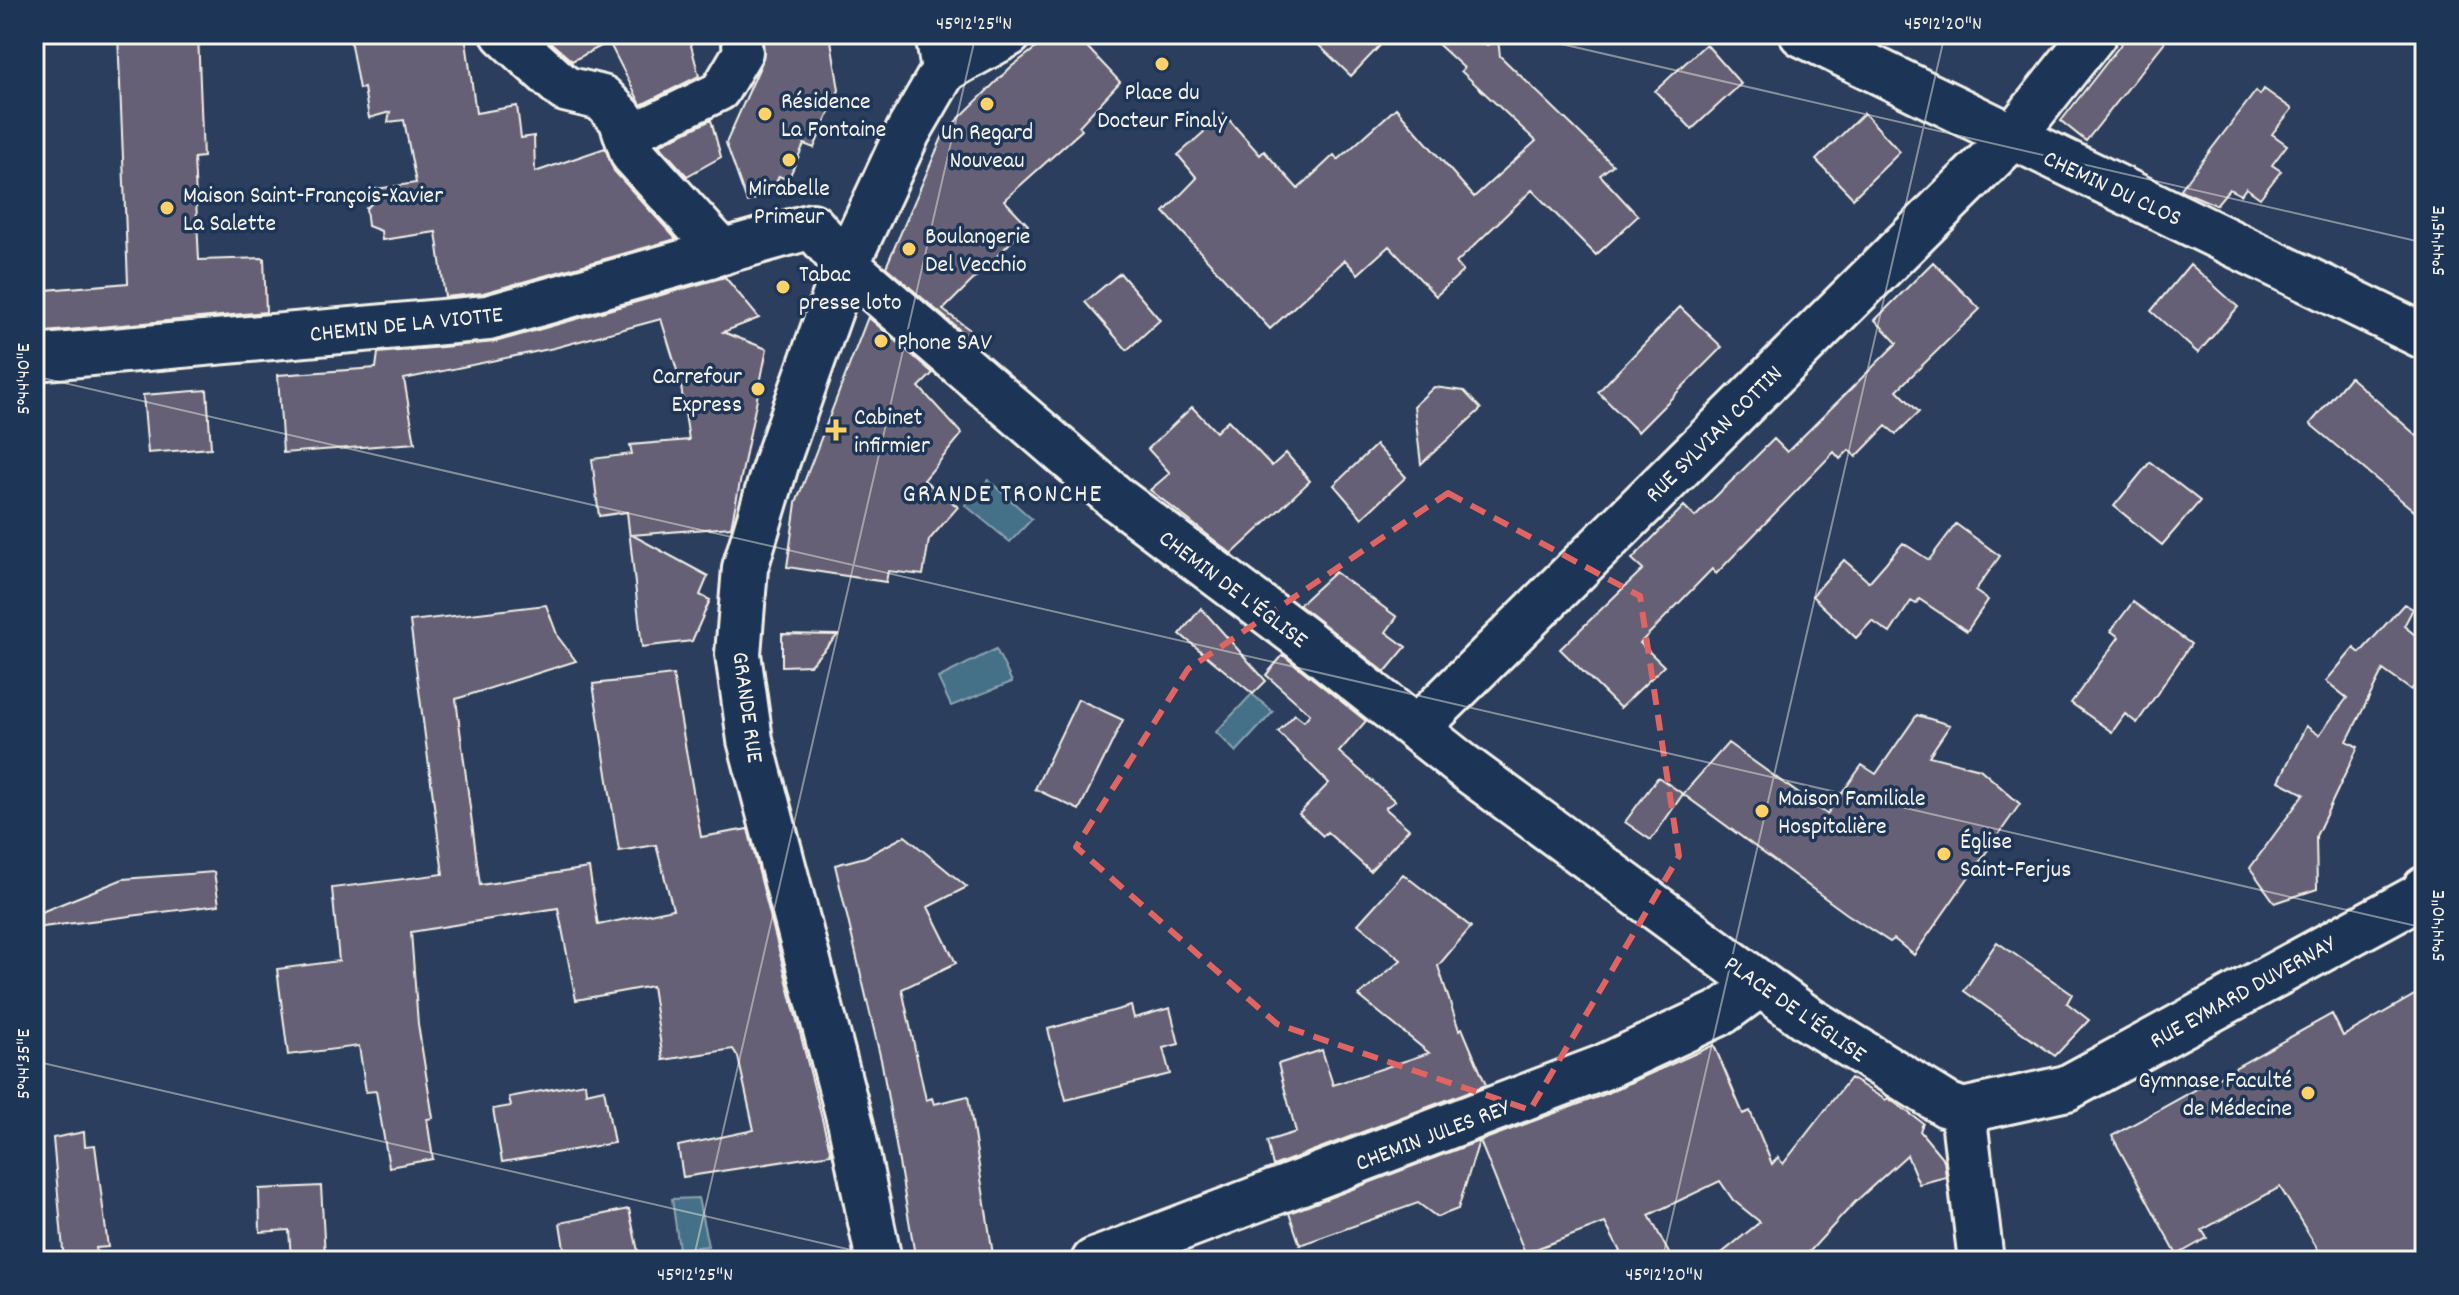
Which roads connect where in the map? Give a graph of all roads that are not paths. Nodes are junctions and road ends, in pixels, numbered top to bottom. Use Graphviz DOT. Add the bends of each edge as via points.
graph roads {
  1 [pos="504,34"];
  2 [pos="741,34"];
  3 [pos="1009,34"];
  4 [pos="1802,34"];
  5 [pos="2094,34"];
  6 [pos="941,52"];
  7 [pos="627,136"];
  8 [pos="2011,139"];
  9 [pos="722,252"];
  10 [pos="846,265"];
  11 [pos="2425,337"];
  12 [pos="34,358"];
  13 [pos="1416,729"];
  14 [pos="1636,895"];
  15 [pos="2423,895"];
  16 [pos="1759,985"];
  17 [pos="1963,1111"];
  18 [pos="879,1261"];
  19 [pos="1094,1261"];
  20 [pos="1981,1261"];
  1 -- 7 [label="street" via="565,89 602,98 621,118"];
  2 -- 7 [label="street" via="743,52 720,91"];
  3 -- 6 [label="street"];
  4 -- 8 [label="street, CHEMIN DU CLOS"];
  5 -- 8 [label="street, RUE SYLVIAN COTTIN"];
  6 -- 10 [label="street, GRANDE RUE"];
  7 -- 9 [label="street" via="633,154"];
  8 -- 11 [label="street, CHEMIN DU CLOS"];
  8 -- 13 [label="street, RUE SYLVIAN COTTIN"];
  9 -- 10 [label="street, CHEMIN DE LA VIOTTE" via="812,226"];
  9 -- 12 [label="street, CHEMIN DE LA VIOTTE" via="488,318"];
  10 -- 13 [label="street, CHEMIN DE L'ÉGLISE" via="1117,499"];
  10 -- 18 [label="street, GRANDE RUE" via="745,568 738,654 750,740 851,1125"];
  13 -- 14 [label="street, CHEMIN DE L'ÉGLISE"];
  14 -- 16 [label="street, PLACE DE L'ÉGLISE"];
  15 -- 17 [label="street, RUE EYMARD DUVERNAY" via="2067,1088"];
  16 -- 17 [label="street, PLACE DE L'ÉGLISE" via="1872,1061"];
  16 -- 19 [label="street, CHEMIN JULES REY" via="1722,1012 1604,1067"];
  17 -- 20 [label="street"];
}
